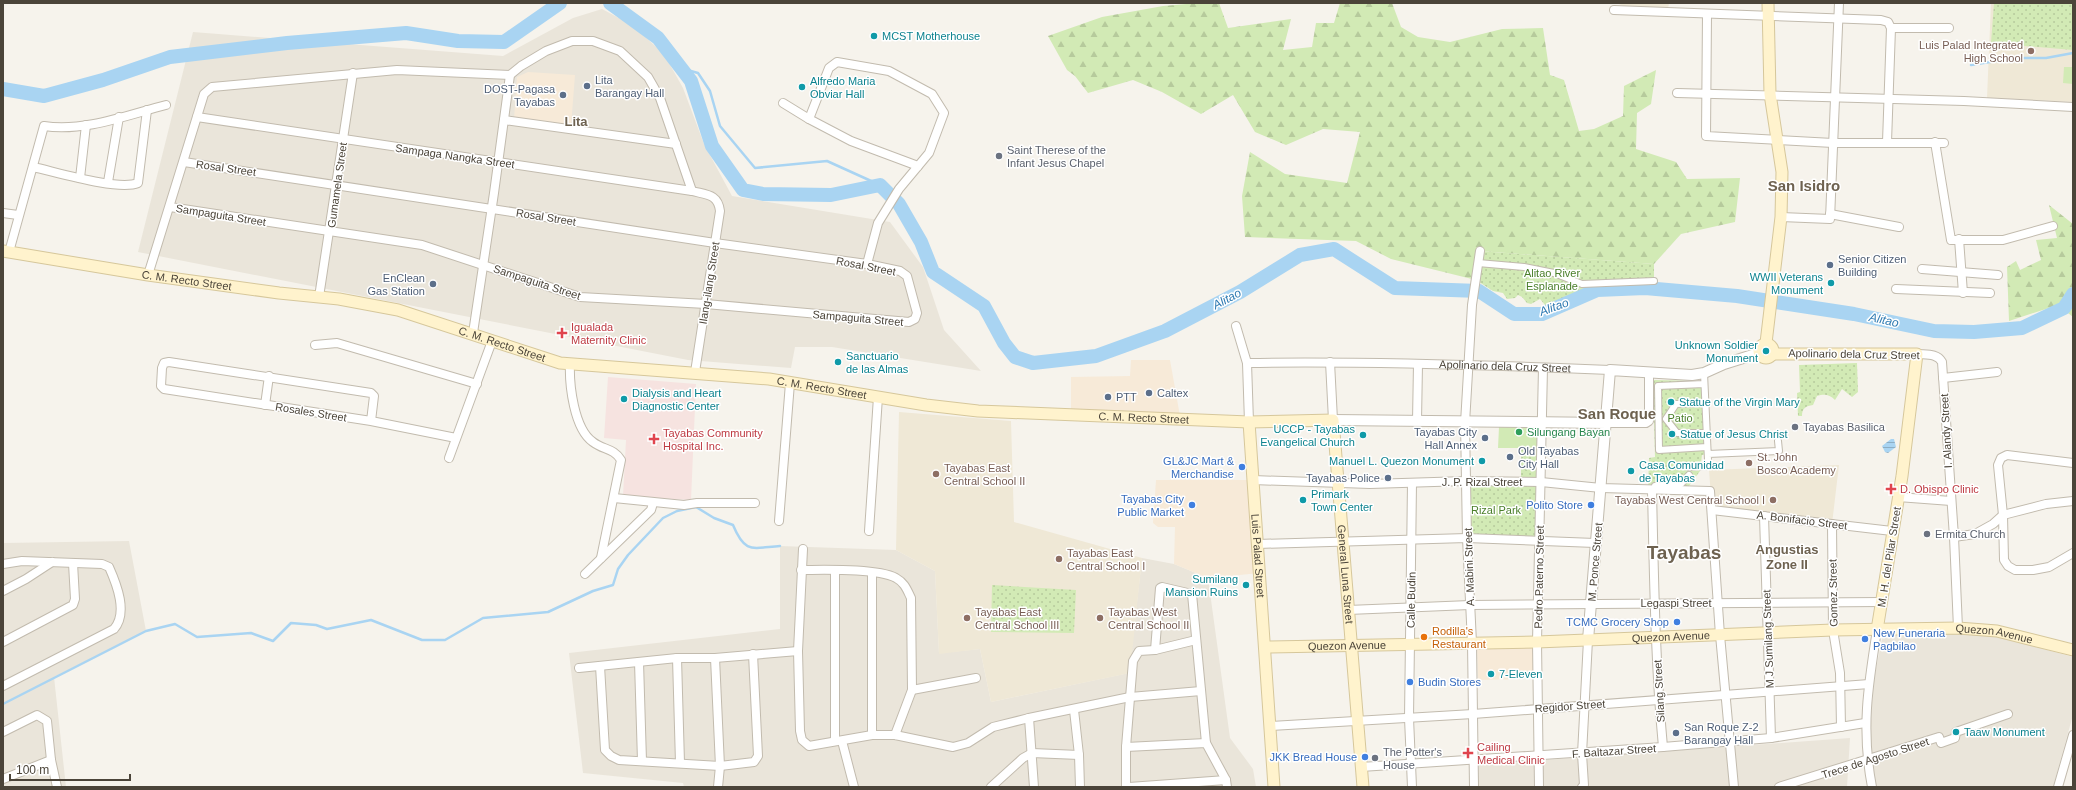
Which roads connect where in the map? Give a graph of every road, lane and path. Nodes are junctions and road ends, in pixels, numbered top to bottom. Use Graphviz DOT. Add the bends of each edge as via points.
graph roads {
  1 [pos="1768,3"];
  2 [pos="1839,3"];
  3 [pos="1614,10"];
  4 [pos="1707,14"];
  5 [pos="1768,16"];
  6 [pos="1838,19"];
  7 [pos="1891,28"];
  8 [pos="1949,28"];
  9 [pos="353,73"];
  10 [pos="510,75"];
  11 [pos="1708,92"];
  12 [pos="1677,93"];
  13 [pos="1770,94"];
  14 [pos="1834,98"];
  15 [pos="1889,99"];
  16 [pos="783,103"];
  17 [pos="166,105"];
  18 [pos="2073,107"];
  19 [pos="147,110"];
  20 [pos="119,117"];
  21 [pos="197,118"];
  22 [pos="504,120"];
  23 [pos="809,120"];
  24 [pos="86,125"];
  25 [pos="344,139"];
  26 [pos="1776,140"];
  27 [pos="1887,142"];
  28 [pos="1833,143"];
  29 [pos="676,144"];
  30 [pos="184,162"];
  31 [pos="498,162"];
  32 [pos="918,166"];
  33 [pos="33,167"];
  34 [pos="80,178"];
  35 [pos="108,182"];
  36 [pos="337,184"];
  37 [pos="692,191"];
  38 [pos="713,196"];
  39 [pos="170,207"];
  40 [pos="492,208"];
  41 [pos="3,213"];
  42 [pos="1830,214"];
  43 [pos="18,215"];
  44 [pos="1781,217"];
  45 [pos="2053,226"];
  46 [pos="1898,227"];
  47 [pos="330,231"];
  48 [pos="1959,240"];
  49 [pos="715,243"];
  50 [pos="1480,251"];
  51 [pos="6,252"];
  52 [pos="867,264"];
  53 [pos="1478,264"];
  54 [pos="482,265"];
  55 [pos="1922,269"];
  56 [pos="1962,271"];
  57 [pos="1998,274"];
  58 [pos="148,275"];
  59 [pos="1654,281"];
  60 [pos="1896,289"];
  61 [pos="1963,293"];
  62 [pos="1990,293"];
  63 [pos="319,297"];
  64 [pos="706,304"];
  65 [pos="909,322"];
  66 [pos="1236,326"];
  67 [pos="473,333"];
  68 [pos="492,341"];
  69 [pos="1766,343"];
  70 [pos="315,345"];
  71 [pos="1759,353"];
  72 [pos="1772,354"];
  73 [pos="1917,354"];
  74 [pos="1936,356"];
  75 [pos="1330,362"];
  76 [pos="570,363"];
  77 [pos="1247,363"];
  78 [pos="1418,364"];
  79 [pos="1468,364"];
  80 [pos="1543,368"];
  81 [pos="1610,370"];
  82 [pos="695,372"];
  83 [pos="1648,372"];
  84 [pos="1997,372"];
  85 [pos="1704,373"];
  86 [pos="269,376"];
  87 [pos="1943,378"];
  88 [pos="790,383"];
  89 [pos="477,384"];
  90 [pos="1704,384"];
  91 [pos="878,397"];
  92 [pos="1705,403"];
  93 [pos="265,405"];
  94 [pos="1666,419"];
  95 [pos="1333,420"];
  96 [pos="1417,420"];
  97 [pos="1652,420"];
  98 [pos="371,422"];
  99 [pos="1249,422"];
  100 [pos="1542,422"];
  101 [pos="1466,423"];
  102 [pos="1607,423"];
  103 [pos="1706,433"];
  104 [pos="456,438"];
  105 [pos="1778,441"];
  106 [pos="1707,447"];
  107 [pos="449,458"];
  108 [pos="1708,460"];
  109 [pos="2073,463"];
  110 [pos="1689,467"];
  111 [pos="1689,476"];
  112 [pos="1253,480"];
  113 [pos="1466,481"];
  114 [pos="1541,482"];
  115 [pos="1337,483"];
  116 [pos="1412,483"];
  117 [pos="1601,488"];
  118 [pos="1651,489"];
  119 [pos="1898,497"];
  120 [pos="614,498"];
  121 [pos="1951,501"];
  122 [pos="2073,501"];
  123 [pos="653,503"];
  124 [pos="755,503"];
  125 [pos="1712,510"];
  126 [pos="2004,515"];
  127 [pos="1764,516"];
  128 [pos="779,521"];
  129 [pos="1832,524"];
  130 [pos="869,531"];
  131 [pos="1892,531"];
  132 [pos="1954,537"];
  133 [pos="1467,538"];
  134 [pos="1411,539"];
  135 [pos="1342,541"];
  136 [pos="1540,541"];
  137 [pos="1596,543"];
  138 [pos="1258,544"];
  139 [pos="803,549"];
  140 [pos="2073,553"];
  141 [pos="601,558"];
  142 [pos="52,562"];
  143 [pos="73,563"];
  144 [pos="3,564"];
  145 [pos="801,570"];
  146 [pos="835,570"];
  147 [pos="872,573"];
  148 [pos="585,574"];
  149 [pos="3,590"];
  150 [pos="1834,601"];
  151 [pos="1767,602"];
  152 [pos="1881,602"];
  153 [pos="1655,603"];
  154 [pos="1718,603"];
  155 [pos="1538,604"];
  156 [pos="1591,604"];
  157 [pos="1470,605"];
  158 [pos="1411,607"];
  159 [pos="1348,610"];
  160 [pos="1958,628"];
  161 [pos="1833,630"];
  162 [pos="1878,630"];
  163 [pos="1769,633"];
  164 [pos="1720,635"];
  165 [pos="1657,637"];
  166 [pos="1196,640"];
  167 [pos="1588,640"];
  168 [pos="3,642"];
  169 [pos="1538,642"];
  170 [pos="1472,643"];
  171 [pos="1410,644"];
  172 [pos="1351,646"];
  173 [pos="1266,647"];
  174 [pos="1155,650"];
  175 [pos="2073,650"];
  176 [pos="798,651"];
  177 [pos="753,654"];
  178 [pos="677,658"];
  179 [pos="715,658"];
  180 [pos="639,662"];
  181 [pos="600,666"];
  182 [pos="579,668"];
  183 [pos="976,678"];
  184 [pos="1868,684"];
  185 [pos="3,686"];
  186 [pos="1841,686"];
  187 [pos="912,690"];
  188 [pos="1201,691"];
  189 [pos="1770,692"];
  190 [pos="1726,694"];
  191 [pos="1130,697"];
  192 [pos="1659,700"];
  193 [pos="1584,705"];
  194 [pos="1539,708"];
  195 [pos="1074,710"];
  196 [pos="1473,714"];
  197 [pos="2008,714"];
  198 [pos="1029,718"];
  199 [pos="1409,718"];
  200 [pos="1357,721"];
  201 [pos="1865,722"];
  202 [pos="1271,726"];
  203 [pos="1841,727"];
  204 [pos="3,732"];
  205 [pos="895,734"];
  206 [pos="872,735"];
  207 [pos="2073,735"];
  208 [pos="1771,738"];
  209 [pos="839,741"];
  210 [pos="1730,741"];
  211 [pos="1206,743"];
  212 [pos="1126,747"];
  213 [pos="1663,748"];
  214 [pos="1032,753"];
  215 [pos="1582,754"];
  216 [pos="1079,755"];
  217 [pos="1539,756"];
  218 [pos="51,760"];
  219 [pos="642,761"];
  220 [pos="1473,761"];
  221 [pos="1867,761"];
  222 [pos="2069,761"];
  223 [pos="680,763"];
  224 [pos="1411,765"];
  225 [pos="720,766"];
  226 [pos="1361,767"];
  227 [pos="3,779"];
  228 [pos="1226,783"];
  229 [pos="57,787"];
  230 [pos="718,787"];
  231 [pos="854,787"];
  232 [pos="991,787"];
  233 [pos="1034,787"];
  234 [pos="1080,787"];
  235 [pos="1127,787"];
  236 [pos="1274,787"];
  237 [pos="1363,787"];
  238 [pos="1412,787"];
  239 [pos="1474,787"];
  240 [pos="1540,787"];
  241 [pos="1582,787"];
  242 [pos="1734,787"];
  243 [pos="1779,787"];
  244 [pos="1872,787"];
  245 [pos="2058,787"];
  1 -- 5 [label="main road"];
  2 -- 6 [label="street"];
  3 -- 4 [label="street"];
  4 -- 5 [label="street"];
  4 -- 11 [label="street"];
  5 -- 6 [label="street"];
  5 -- 13 [label="main road"];
  6 -- 7 [label="street" via="1881,20 1888,22"];
  6 -- 14 [label="street"];
  7 -- 8 [label="street"];
  7 -- 15 [label="street"];
  9 -- 10 [label="street" via="397,70"];
  9 -- 21 [label="street" via="212,87 204,94"];
  9 -- 25 [label="street, Gumamela Street"];
  10 -- 22 [label="street"];
  10 -- 29 [label="street" via="546,51 572,41 593,41 620,51 648,78 660,98"];
  11 -- 12 [label="street"];
  11 -- 13 [label="street"];
  11 -- 26 [label="street" via="1706,136"];
  13 -- 14 [label="street"];
  13 -- 26 [label="main road"];
  14 -- 15 [label="street"];
  14 -- 28 [label="street"];
  15 -- 18 [label="street"];
  15 -- 27 [label="street"];
  16 -- 23 [label="street"];
  17 -- 19 [label="street"];
  19 -- 20 [label="street"];
  19 -- 35 [label="street" via="138,183 133,185"];
  20 -- 24 [label="street"];
  20 -- 35 [label="street"];
  21 -- 25 [label="street, Sampaga Nangka Street"];
  21 -- 30 [label="street"];
  22 -- 29 [label="street"];
  22 -- 31 [label="street"];
  23 -- 32 [label="street" via="851,141"];
  23 -- 32 [label="street" via="832,64 837,62 889,71 932,94 944,113 929,153"];
  24 -- 33 [label="street" via="59,128 44,126"];
  24 -- 34 [label="street"];
  25 -- 31 [label="street, Sampaga Nangka Street"];
  25 -- 36 [label="street, Gumamela Street"];
  26 -- 28 [label="street"];
  26 -- 44 [label="main road" via="1782,172"];
  27 -- 28 [label="street"];
  27 -- 48 [label="street" via="1939,142 1951,240"];
  28 -- 42 [label="street"];
  29 -- 37 [label="street"];
  30 -- 36 [label="street, Rosal Street"];
  30 -- 39 [label="street"];
  31 -- 37 [label="street, Sampaga Nangka Street"];
  31 -- 40 [label="street"];
  32 -- 52 [label="street" via="899,189 878,223"];
  33 -- 34 [label="street"];
  33 -- 43 [label="street"];
  34 -- 35 [label="street"];
  36 -- 40 [label="street, Rosal Street"];
  36 -- 47 [label="street, Gumamela Street"];
  37 -- 38 [label="street, Sampaga Nangka Street"];
  38 -- 49 [label="street, Ilang-ilang Street" via="719,202 720,211"];
  39 -- 47 [label="street, Sampaguita Street"];
  39 -- 58 [label="street"];
  40 -- 49 [label="street, Rosal Street"];
  40 -- 54 [label="street"];
  41 -- 43 [label="street"];
  42 -- 44 [label="street" via="1830,219"];
  42 -- 46 [label="street"];
  43 -- 51 [label="street"];
  44 -- 69 [label="main road"];
  45 -- 48 [label="street" via="2003,240"];
  47 -- 54 [label="street, Sampaguita Street" via="422,245"];
  47 -- 63 [label="street, Gumamela Street"];
  48 -- 56 [label="street"];
  49 -- 52 [label="street, Rosal Street"];
  49 -- 64 [label="street, Ilang-ilang Street"];
  50 -- 53 [label="street, A. Mabini Street"];
  51 -- 58 [label="main road, C. M. Recto Street"];
  52 -- 65 [label="street, Rosal Street" via="907,276 916,313 914,319"];
  53 -- 59 [label="street" via="1554,272 1582,284"];
  53 -- 79 [label="street, A. Mabini Street"];
  54 -- 64 [label="street, Sampaguita Street" via="580,298"];
  54 -- 67 [label="street"];
  55 -- 56 [label="street"];
  56 -- 57 [label="street"];
  56 -- 61 [label="street"];
  58 -- 63 [label="main road, C. M. Recto Street"];
  60 -- 61 [label="street"];
  61 -- 62 [label="street"];
  63 -- 67 [label="main road, C. M. Recto Street" via="398,310"];
  64 -- 65 [label="street, Sampaguita Street"];
  64 -- 82 [label="street, Ilang-ilang Street"];
  66 -- 77 [label="street, Luis Palad Street"];
  67 -- 68 [label="main road, C. M. Recto Street"];
  68 -- 76 [label="main road, C. M. Recto Street" via="560,363"];
  68 -- 89 [label="street"];
  69 -- 71 [label="main road" via="1760,346"];
  69 -- 72 [label="main road" via="1772,347"];
  70 -- 89 [label="street" via="337,343"];
  71 -- 72 [label="main road" via="1764,358"];
  71 -- 85 [label="street, Apolinario dela Cruz Street"];
  72 -- 73 [label="main road, Apolinario dela Cruz Street"];
  73 -- 74 [label="street, Apolinario dela Cruz Street"];
  73 -- 119 [label="main road, M. H. del Pilar Street"];
  74 -- 87 [label="street, I. Alandy Street" via="1942,362"];
  75 -- 77 [label="street, Apolinario dela Cruz Street"];
  75 -- 78 [label="street, Apolinario dela Cruz Street"];
  75 -- 95 [label="street, General Luna Street"];
  76 -- 82 [label="main road, C. M. Recto Street"];
  76 -- 120 [label="street" via="569,377 582,430 593,442 617,454 621,460"];
  77 -- 99 [label="street, Luis Palad Street"];
  78 -- 79 [label="street, Apolinario dela Cruz Street"];
  78 -- 96 [label="street"];
  79 -- 80 [label="street, Apolinario dela Cruz Street"];
  79 -- 101 [label="street, A. Mabini Street"];
  80 -- 81 [label="street, Apolinario dela Cruz Street"];
  80 -- 100 [label="street, Pedro Paterno Street"];
  81 -- 83 [label="street, Apolinario dela Cruz Street"];
  81 -- 102 [label="street, M. Ponce Street"];
  82 -- 88 [label="main road, C. M. Recto Street"];
  83 -- 85 [label="street, Apolinario dela Cruz Street" via="1692,375"];
  83 -- 97 [label="street"];
  84 -- 87 [label="street"];
  85 -- 90 [label="street"];
  86 -- 93 [label="street"];
  86 -- 93 [label="street, Rosales Street" via="169,362 164,363 162,368 161,386 164,389"];
  86 -- 98 [label="street" via="371,393 374,400"];
  87 -- 121 [label="street, I. Alandy Street"];
  88 -- 91 [label="main road, C. M. Recto Street"];
  88 -- 128 [label="street"];
  89 -- 104 [label="street"];
  90 -- 92 [label="street"];
  90 -- 97 [label="street" via="1658,386"];
  91 -- 99 [label="main road, C. M. Recto Street" via="978,410"];
  91 -- 130 [label="street"];
  92 -- 94 [label="street" via="1676,404"];
  92 -- 103 [label="street"];
  93 -- 98 [label="street, Rosales Street"];
  94 -- 97 [label="street"];
  94 -- 103 [label="street" via="1677,433"];
  95 -- 96 [label="street, C. M. Recto Street"];
  95 -- 99 [label="main road, C. M. Recto Street"];
  95 -- 115 [label="main road, General Luna Street"];
  96 -- 101 [label="street, C. M. Recto Street"];
  97 -- 102 [label="street, C. M. Recto Street" via="1646,423"];
  97 -- 106 [label="street" via="1659,450"];
  98 -- 104 [label="street, Rosales Street"];
  99 -- 112 [label="main road, Luis Palad Street"];
  100 -- 101 [label="street, C. M. Recto Street"];
  100 -- 102 [label="street, C. M. Recto Street"];
  100 -- 114 [label="street, Pedro Paterno Street"];
  101 -- 113 [label="street, A. Mabini Street"];
  102 -- 117 [label="street, M. Ponce Street"];
  103 -- 106 [label="street"];
  104 -- 107 [label="street"];
  105 -- 108 [label="street" via="1779,451"];
  106 -- 108 [label="street"];
  108 -- 110 [label="street"];
  109 -- 126 [label="street" via="2007,455 2001,458 1998,464"];
  111 -- 118 [label="street" via="1681,484"];
  112 -- 115 [label="street, J. P. Rizal Street"];
  112 -- 138 [label="main road, Luis Palad Street"];
  113 -- 114 [label="street, J. P. Rizal Street"];
  113 -- 116 [label="street, J. P. Rizal Street"];
  113 -- 133 [label="street, A. Mabini Street"];
  114 -- 117 [label="street, J. P. Rizal Street"];
  114 -- 136 [label="street, Pedro Paterno Street"];
  115 -- 116 [label="street, J. P. Rizal Street"];
  115 -- 135 [label="main road, General Luna Street"];
  116 -- 134 [label="street, Calle Budin"];
  117 -- 118 [label="street, J. P. Rizal Street"];
  117 -- 137 [label="street, M. Ponce Street"];
  118 -- 125 [label="street, J. P. Rizal Street" via="1710,490"];
  118 -- 153 [label="street, Silang Street"];
  119 -- 121 [label="street"];
  119 -- 131 [label="main road, M. H. del Pilar Street"];
  120 -- 123 [label="street"];
  120 -- 141 [label="street"];
  121 -- 132 [label="street, I. Alandy Street"];
  122 -- 126 [label="street" via="2046,504"];
  123 -- 124 [label="street"];
  123 -- 141 [label="street" via="651,510"];
  125 -- 127 [label="street, A. Bonifacio Street"];
  125 -- 154 [label="street"];
  126 -- 132 [label="street" via="1975,534"];
  126 -- 140 [label="street" via="2004,560 2015,570 2049,567"];
  127 -- 129 [label="street, A. Bonifacio Street"];
  127 -- 151 [label="street, M J Sumilang Street"];
  129 -- 131 [label="street, A. Bonifacio Street"];
  129 -- 150 [label="street, Gomez Street"];
  131 -- 152 [label="main road, M. H. del Pilar Street"];
  132 -- 160 [label="street, I. Alandy Street"];
  133 -- 134 [label="street"];
  133 -- 136 [label="street"];
  133 -- 157 [label="street, A. Mabini Street"];
  134 -- 135 [label="street"];
  134 -- 158 [label="street, Calle Budin"];
  135 -- 138 [label="street"];
  135 -- 159 [label="main road, General Luna Street"];
  136 -- 137 [label="street"];
  136 -- 155 [label="street, Pedro Paterno Street"];
  137 -- 156 [label="street, M. Ponce Street"];
  138 -- 173 [label="main road, Luis Palad Street"];
  139 -- 145 [label="street"];
  141 -- 148 [label="street"];
  142 -- 143 [label="street"];
  142 -- 144 [label="street" via="22,561"];
  142 -- 149 [label="street"];
  143 -- 168 [label="street" via="76,599 73,605"];
  143 -- 185 [label="street" via="102,564 109,567 121,605 119,623 114,629"];
  145 -- 146 [label="street"];
  145 -- 176 [label="street"];
  146 -- 147 [label="street"];
  146 -- 209 [label="street"];
  147 -- 187 [label="street" via="896,578 905,585 911,598"];
  147 -- 206 [label="street"];
  150 -- 151 [label="street, Legaspi Street"];
  150 -- 152 [label="street, Legaspi Street"];
  150 -- 161 [label="street, Gomez Street"];
  151 -- 154 [label="street, Legaspi Street"];
  151 -- 163 [label="street, M J Sumilang Street"];
  152 -- 162 [label="main road, M. H. del Pilar Street"];
  153 -- 154 [label="street, Legaspi Street"];
  153 -- 156 [label="street, Legaspi Street"];
  153 -- 165 [label="street, Silang Street"];
  154 -- 164 [label="street"];
  155 -- 156 [label="street, Legaspi Street"];
  155 -- 157 [label="street, Legaspi Street"];
  155 -- 169 [label="street, Pedro Paterno Street"];
  156 -- 167 [label="street, M. Ponce Street"];
  157 -- 158 [label="street, Legaspi Street"];
  157 -- 170 [label="street, A. Mabini Street"];
  158 -- 159 [label="street, Legaspi Street"];
  158 -- 171 [label="street, Calle Budin"];
  159 -- 172 [label="main road, General Luna Street"];
  160 -- 162 [label="main road, Quezon Avenue"];
  160 -- 175 [label="main road, Quezon Avenue" via="1997,631"];
  161 -- 162 [label="main road, Quezon Avenue"];
  161 -- 163 [label="main road, Quezon Avenue"];
  161 -- 186 [label="street, Gomez Street"];
  162 -- 184 [label="street, M. H. del Pilar Street"];
  163 -- 164 [label="main road, Quezon Avenue"];
  163 -- 189 [label="street, M J Sumilang Street"];
  164 -- 165 [label="main road, Quezon Avenue"];
  164 -- 190 [label="street"];
  165 -- 167 [label="main road, Quezon Avenue"];
  165 -- 192 [label="street, Silang Street"];
  166 -- 174 [label="street"];
  166 -- 174 [label="street" via="1192,594 1162,587 1159,590"];
  166 -- 188 [label="street"];
  167 -- 169 [label="main road, Quezon Avenue"];
  167 -- 193 [label="street, M. Ponce Street"];
  169 -- 170 [label="main road, Quezon Avenue"];
  169 -- 194 [label="street, Pedro Paterno Street"];
  170 -- 171 [label="main road, Quezon Avenue"];
  170 -- 196 [label="street, A. Mabini Street"];
  171 -- 172 [label="main road, Quezon Avenue"];
  171 -- 199 [label="street, Calle Budin"];
  172 -- 173 [label="main road, Quezon Avenue"];
  172 -- 200 [label="main road, General Luna Street"];
  173 -- 202 [label="main road, Luis Palad Street"];
  174 -- 191 [label="street" via="1139,651 1133,661"];
  176 -- 177 [label="street"];
  176 -- 209 [label="street" via="802,740 809,746"];
  177 -- 179 [label="street"];
  177 -- 225 [label="street" via="758,756 754,762"];
  178 -- 179 [label="street"];
  178 -- 180 [label="street"];
  178 -- 223 [label="street"];
  179 -- 225 [label="street"];
  180 -- 181 [label="street"];
  180 -- 219 [label="street"];
  181 -- 182 [label="street"];
  181 -- 219 [label="street" via="605,750 619,760"];
  183 -- 187 [label="street"];
  184 -- 186 [label="street, Regidor Street"];
  184 -- 201 [label="street, M. H. del Pilar Street"];
  186 -- 189 [label="street, Regidor Street"];
  186 -- 203 [label="street, Gomez Street"];
  187 -- 205 [label="street"];
  188 -- 191 [label="street"];
  188 -- 211 [label="street"];
  189 -- 190 [label="street, Regidor Street"];
  189 -- 208 [label="street, M J Sumilang Street"];
  190 -- 192 [label="street, Regidor Street"];
  190 -- 210 [label="street"];
  191 -- 195 [label="street"];
  191 -- 212 [label="street"];
  192 -- 193 [label="street, Regidor Street"];
  192 -- 213 [label="street, Silang Street"];
  193 -- 194 [label="street, Regidor Street"];
  193 -- 215 [label="street, M. Ponce Street"];
  194 -- 196 [label="street, Regidor Street"];
  194 -- 217 [label="street, Pedro Paterno Street"];
  195 -- 198 [label="street"];
  195 -- 216 [label="street"];
  196 -- 199 [label="street, Regidor Street"];
  196 -- 220 [label="street, A. Mabini Street"];
  197 -- 221 [label="street, Trece de Agosto Street" via="1956,732 1955,738 1941,743 1939,737"];
  198 -- 205 [label="street" via="993,727 968,743 953,747"];
  198 -- 214 [label="street"];
  199 -- 200 [label="street, Regidor Street"];
  199 -- 224 [label="street, Calle Budin"];
  200 -- 202 [label="street, Regidor Street"];
  200 -- 226 [label="main road, General Luna Street"];
  201 -- 203 [label="street, F. Baltazar Street"];
  201 -- 221 [label="street, M. H. del Pilar Street"];
  202 -- 236 [label="main road, Luis Palad Street"];
  203 -- 208 [label="street, F. Baltazar Street"];
  204 -- 218 [label="street" via="37,715 43,716 47,721"];
  205 -- 206 [label="street"];
  206 -- 209 [label="street"];
  207 -- 222 [label="street"];
  208 -- 210 [label="street, F. Baltazar Street"];
  209 -- 231 [label="street"];
  210 -- 213 [label="street, F. Baltazar Street"];
  210 -- 242 [label="street"];
  211 -- 212 [label="street"];
  211 -- 228 [label="street"];
  212 -- 235 [label="street"];
  213 -- 215 [label="street, F. Baltazar Street"];
  214 -- 216 [label="street"];
  214 -- 232 [label="street"];
  214 -- 233 [label="street"];
  215 -- 217 [label="street, F. Baltazar Street"];
  215 -- 241 [label="street, M. Ponce Street"];
  216 -- 234 [label="street"];
  217 -- 220 [label="street, F. Baltazar Street"];
  217 -- 240 [label="street, Pedro Paterno Street"];
  218 -- 227 [label="street"];
  218 -- 229 [label="street"];
  219 -- 223 [label="street"];
  220 -- 224 [label="street, F. Baltazar Street"];
  220 -- 239 [label="street, A. Mabini Street"];
  221 -- 243 [label="street, Trece de Agosto Street"];
  221 -- 244 [label="street, M. H. del Pilar Street"];
  222 -- 245 [label="street"];
  223 -- 225 [label="street"];
  224 -- 226 [label="street, F. Baltazar Street"];
  224 -- 238 [label="street, Calle Budin"];
  225 -- 230 [label="street"];
  226 -- 237 [label="main road, General Luna Street"];
  228 -- 235 [label="street"];
}
